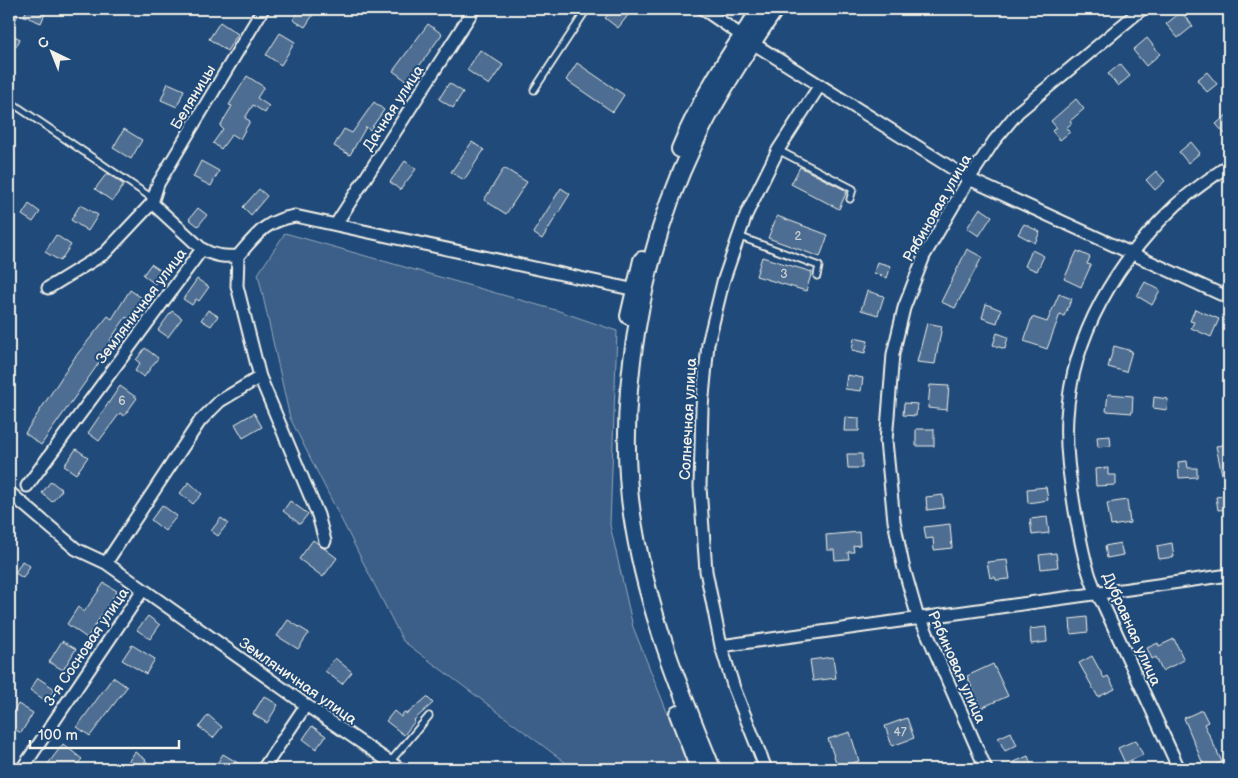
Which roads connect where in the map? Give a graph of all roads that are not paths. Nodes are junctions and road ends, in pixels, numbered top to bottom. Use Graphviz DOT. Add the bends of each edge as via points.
graph roads {
  1 [pos="263,9"];
  2 [pos="474,9"];
  3 [pos="587,9"];
  4 [pos="704,9"];
  5 [pos="761,9"];
  6 [pos="775,9"];
  7 [pos="1142,9"];
  8 [pos="747,39"];
  9 [pos="820,85"];
  10 [pos="534,90"];
  11 [pos="9,101"];
  12 [pos="778,150"];
  13 [pos="1229,165"];
  14 [pos="969,180"];
  15 [pos="850,199"];
  16 [pos="152,201"];
  17 [pos="336,224"];
  18 [pos="738,236"];
  19 [pos="202,250"];
  20 [pos="1131,253"];
  21 [pos="238,256"];
  22 [pos="817,276"];
  23 [pos="48,288"];
  24 [pos="639,291"];
  25 [pos="1229,298"];
  26 [pos="260,377"];
  27 [pos="27,486"];
  28 [pos="9,492"];
  29 [pos="325,541"];
  30 [pos="106,563"];
  31 [pos="1229,575"];
  32 [pos="142,591"];
  33 [pos="1096,594"];
  34 [pos="918,618"];
  35 [pos="721,646"];
  36 [pos="306,706"];
  37 [pos="429,716"];
  38 [pos="390,762"];
  39 [pos="22,769"];
  40 [pos="263,769"];
  41 [pos="400,769"];
  42 [pos="699,769"];
  43 [pos="712,769"];
  44 [pos="766,769"];
  45 [pos="986,769"];
  46 [pos="1179,769"];
  1 -- 16 [label="street, Беляницы" via="158,184"];
  2 -- 17 [label="street, Дачная улица"];
  3 -- 10 [label="lane"];
  4 -- 8 [label="street"];
  5 -- 8 [label="main road"];
  6 -- 8 [label="main road"];
  7 -- 14 [label="street, Рябиновая улица" via="1018,112 994,141"];
  8 -- 9 [label="street"];
  8 -- 24 [label="main road" via="682,170"];
  9 -- 12 [label="street, Солнечная улица"];
  9 -- 14 [label="street"];
  11 -- 16 [label="lane"];
  12 -- 15 [label="lane" via="854,189"];
  12 -- 18 [label="street, Солнечная улица"];
  13 -- 20 [label="street, Дубравная улица" via="1176,205"];
  14 -- 20 [label="street"];
  14 -- 34 [label="street, Рябиновая улица" via="924,256 904,308 893,354 886,441 889,478 903,565"];
  16 -- 19 [label="street"];
  16 -- 23 [label="street, Беляницы" via="104,253"];
  17 -- 21 [label="street" via="295,216 277,220 262,229"];
  17 -- 24 [label="street"];
  18 -- 22 [label="lane" via="819,266"];
  18 -- 35 [label="street, Солнечная улица" via="708,344 702,407 700,487 706,571"];
  19 -- 21 [label="street, Земляничная улица" via="224,257"];
  19 -- 27 [label="street, Земляничная улица"];
  20 -- 25 [label="street"];
  20 -- 33 [label="street, Дубравная улица" via="1090,319 1067,410 1067,452 1072,492"];
  21 -- 26 [label="street" via="238,286"];
  24 -- 42 [label="main road" via="624,348 617,436 622,525 639,602"];
  24 -- 43 [label="main road" via="628,435 633,525 662,641"];
  26 -- 29 [label="street" via="318,515"];
  26 -- 30 [label="street" via="220,402 200,421"];
  28 -- 30 [label="street, Земляничная улица" via="76,549"];
  30 -- 32 [label="street, Земляничная улица"];
  31 -- 33 [label="street"];
  32 -- 36 [label="street, Земляничная улица"];
  32 -- 39 [label="street, 3-я Сосновая улица"];
  33 -- 34 [label="street"];
  33 -- 46 [label="street, Дубравная улица"];
  34 -- 35 [label="street"];
  34 -- 45 [label="street, Рябиновая улица"];
  35 -- 44 [label="street, Солнечная улица"];
  36 -- 38 [label="street, Земляничная улица"];
  36 -- 40 [label="street"];
  37 -- 38 [label="lane"];
  38 -- 41 [label="street, Земляничная улица"];
}
